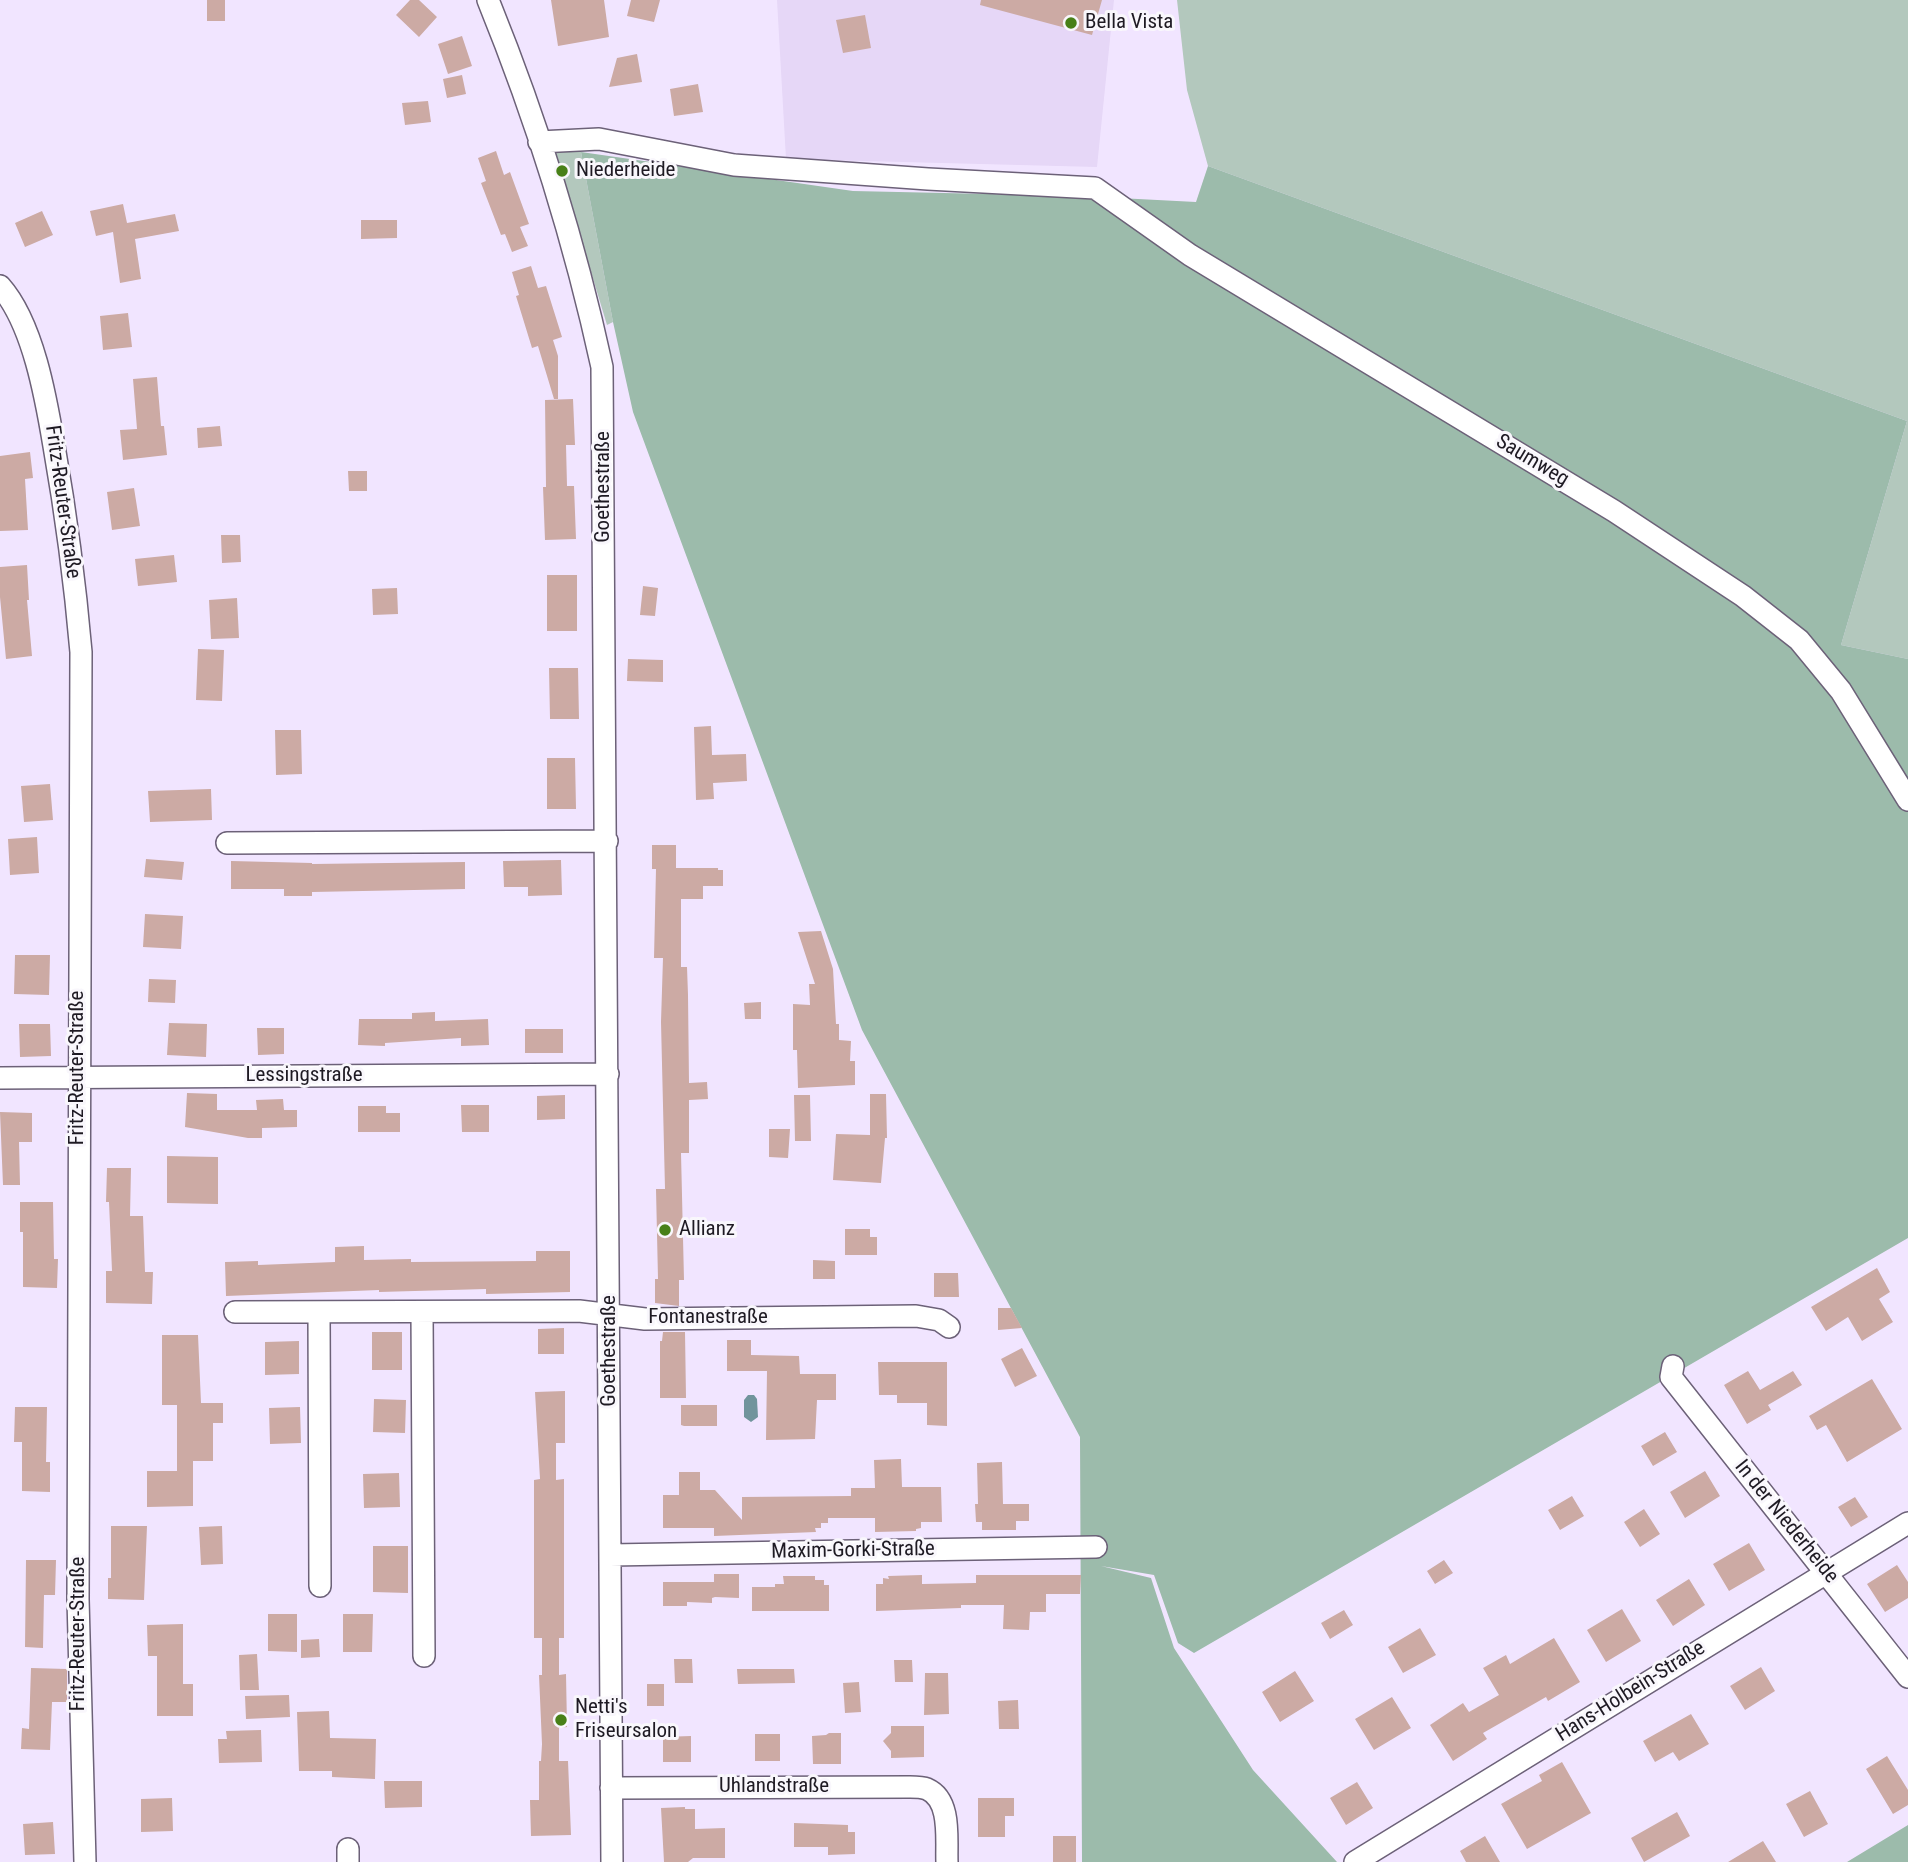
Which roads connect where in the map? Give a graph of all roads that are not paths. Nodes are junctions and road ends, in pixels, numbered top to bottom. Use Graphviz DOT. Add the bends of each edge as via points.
graph roads {
  1 [pos="488,0"];
  2 [pos="539,142"];
  3 [pos="0,286"];
  4 [pos="1908,800"];
  5 [pos="607,841"];
  6 [pos="227,843"];
  7 [pos="608,1074"];
  8 [pos="79,1077"];
  9 [pos="0,1078"];
  10 [pos="234,1312"];
  11 [pos="319,1312"];
  12 [pos="422,1312"];
  13 [pos="610,1314"];
  14 [pos="949,1327"];
  15 [pos="1674,1366"];
  16 [pos="1908,1523"];
  17 [pos="1096,1547"];
  18 [pos="610,1555"];
  19 [pos="1826,1572"];
  20 [pos="320,1586"];
  21 [pos="424,1656"];
  22 [pos="1908,1677"];
  23 [pos="611,1788"];
  24 [pos="85,1862"];
  25 [pos="612,1862"];
  26 [pos="947,1862"];
  27 [pos="1355,1862"];
  1 -- 2 [label="street, Goethestraße"];
  2 -- 4 [label="street, Saumweg" via="599,139 734,165 1095,188 1190,255 1614,511 1743,596 1799,640 1841,691"];
  2 -- 5 [label="street, Goethestraße" via="602,368"];
  3 -- 8 [label="street, Fritz-Reuter-Straße" via="22,324 40,373 75,586 81,673"];
  5 -- 6 [label="street"];
  5 -- 7 [label="street, Goethestraße"];
  7 -- 8 [label="street, Lessingstraße"];
  7 -- 13 [label="street, Goethestraße"];
  8 -- 9 [label="street, Lessingstraße"];
  8 -- 24 [label="street, Fritz-Reuter-Straße" via="78,1599"];
  10 -- 11 [label="street, Fontanestraße"];
  11 -- 12 [label="street, Fontanestraße"];
  11 -- 20 [label="street"];
  12 -- 13 [label="street, Fontanestraße"];
  12 -- 21 [label="street"];
  13 -- 14 [label="street, Fontanestraße" via="645,1319 916,1316"];
  13 -- 18 [label="street, Goethestraße"];
  15 -- 19 [label="street, In der Niederheide" via="1671,1377"];
  16 -- 19 [label="street, Hans-Holbein-Straße"];
  17 -- 18 [label="street, Maxim-Gorki-Straße"];
  18 -- 23 [label="street, Goethestraße"];
  19 -- 22 [label="street, In der Niederheide"];
  19 -- 27 [label="street, Hans-Holbein-Straße"];
  23 -- 25 [label="street, Goethestraße"];
  23 -- 26 [label="street, Uhlandstraße" via="927,1789 944,1811"];
}
